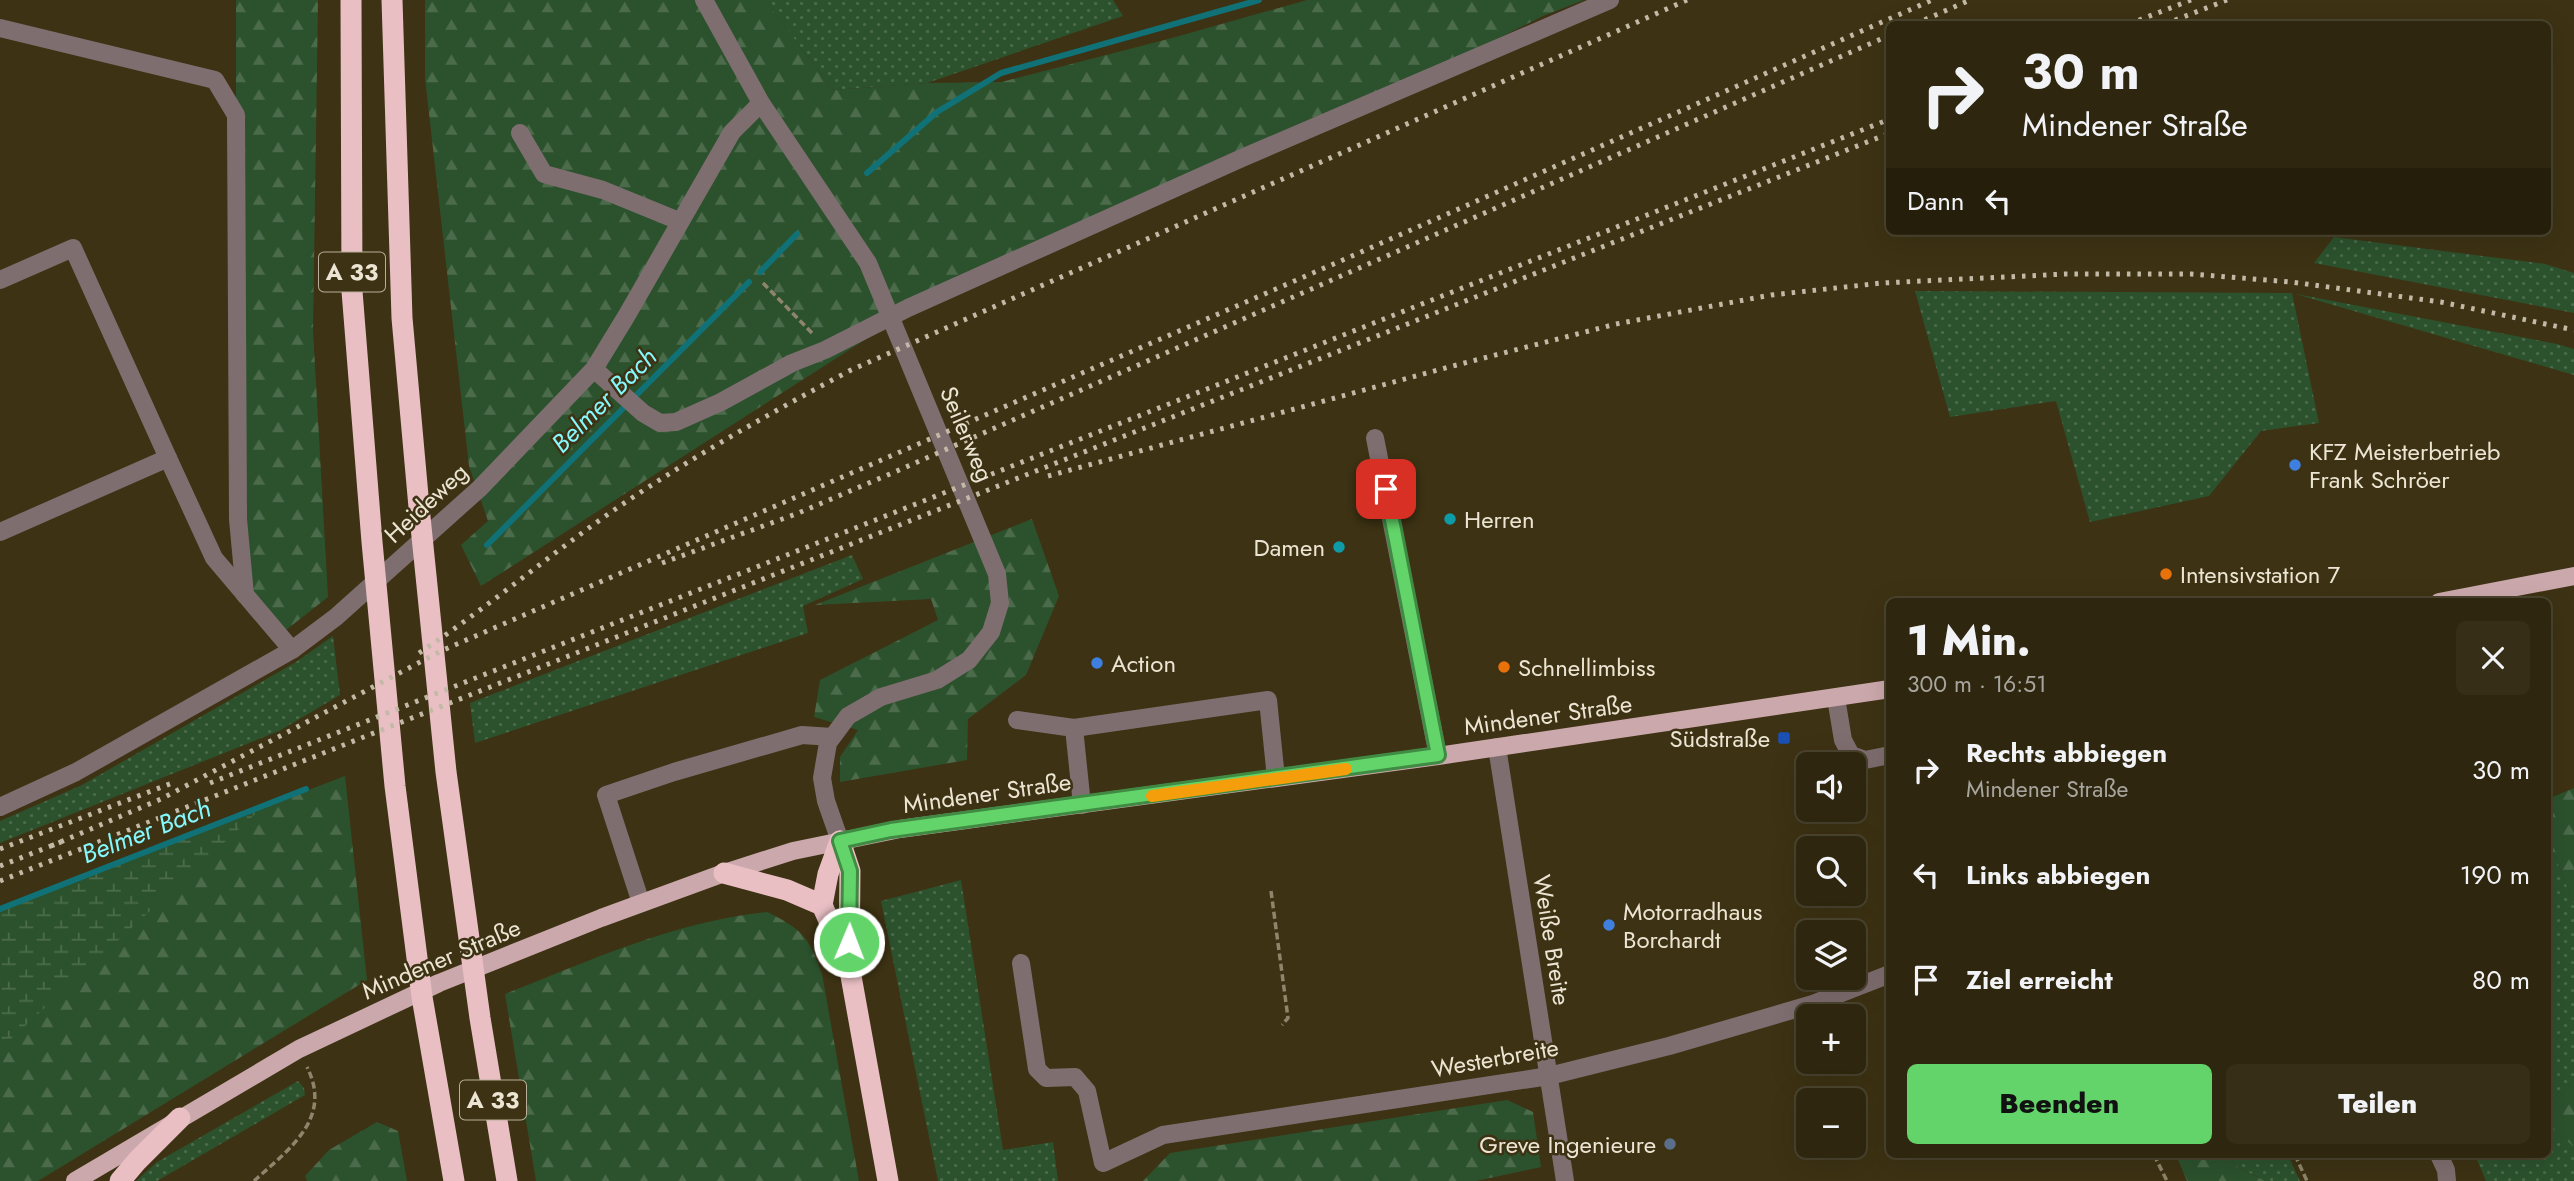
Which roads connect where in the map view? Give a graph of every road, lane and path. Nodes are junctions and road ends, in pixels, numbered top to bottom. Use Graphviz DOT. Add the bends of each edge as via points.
graph roads {
  1 [pos="351,0"];
  2 [pos="392,0"];
  3 [pos="704,0"];
  4 [pos="1610,0"];
  5 [pos="0,28"];
  6 [pos="761,103"];
  7 [pos="520,133"];
  8 [pos="680,221"];
  9 [pos="0,280"];
  10 [pos="764,283"];
  11 [pos="825,350"];
  12 [pos="594,369"];
  13 [pos="1375,438"];
  14 [pos="168,458"];
  15 [pos="0,532"];
  16 [pos="2574,576"];
  17 [pos="245,594"];
  18 [pos="2460,598"];
  19 [pos="292,650"];
  20 [pos="1886,690"];
  21 [pos="1836,698"];
  22 [pos="1017,720"];
  23 [pos="1074,728"];
  24 [pos="832,737"];
  25 [pos="1497,747"];
  26 [pos="1438,755"];
  27 [pos="1886,756"];
  28 [pos="1276,778"];
  29 [pos="1082,805"];
  30 [pos="0,807"];
  31 [pos="840,841"];
  32 [pos="724,873"];
  33 [pos="1271,891"];
  34 [pos="641,903"];
  35 [pos="822,905"];
  36 [pos="1020,963"];
  37 [pos="849,965"];
  38 [pos="1886,976"];
  39 [pos="1282,1025"];
  40 [pos="299,1049"];
  41 [pos="1549,1076"];
  42 [pos="180,1118"];
  43 [pos="2155,1158"];
  44 [pos="2296,1158"];
  45 [pos="2440,1158"];
  46 [pos="75,1181"];
  47 [pos="120,1181"];
  48 [pos="254,1181"];
  49 [pos="454,1181"];
  50 [pos="507,1181"];
  51 [pos="888,1181"];
  52 [pos="1566,1181"];
  53 [pos="2166,1181"];
  54 [pos="2307,1181"];
  55 [pos="2446,1181"];
  1 -- 49 [label="highway, A 33" via="352,291 372,542 395,786 430,1047"];
  2 -- 50 [label="highway, A 33" via="402,318 419,507 446,772"];
  3 -- 6 [label="street, Seilerweg"];
  4 -- 11 [label="street" via="1242,158"];
  5 -- 17 [label="street" via="215,80 236,115 238,519"];
  6 -- 8 [label="street, Heideweg" via="732,131"];
  6 -- 24 [label="street, Seilerweg" via="868,263 997,574 1000,603 991,632 969,660 937,680 881,697 848,716"];
  7 -- 8 [label="street" via="544,174 603,190"];
  8 -- 12 [label="street, Heideweg"];
  9 -- 14 [label="street" via="73,248"];
  10 -- 11 [label="path"];
  11 -- 12 [label="street" via="677,422 660,423 643,413"];
  12 -- 19 [label="street, Heideweg" via="480,488 336,617"];
  13 -- 26 [label="street"];
  14 -- 15 [label="street"];
  14 -- 17 [label="street" via="214,558"];
  16 -- 18 [label="main road"];
  17 -- 19 [label="street"];
  19 -- 30 [label="street, Heideweg" via="76,772"];
  20 -- 21 [label="main road, Mindener Straße"];
  21 -- 25 [label="main road, Mindener Straße"];
  21 -- 27 [label="street" via="1843,740 1851,755 1865,760"];
  22 -- 23 [label="street"];
  23 -- 28 [label="street" via="1268,700"];
  23 -- 29 [label="street"];
  24 -- 31 [label="street, Seilerweg" via="822,778"];
  24 -- 34 [label="street" via="802,735 606,795"];
  25 -- 26 [label="main road, Mindener Straße"];
  25 -- 41 [label="street, Weiße Breite"];
  26 -- 28 [label="main road, Mindener Straße"];
  28 -- 29 [label="main road, Mindener Straße"];
  29 -- 31 [label="main road, Mindener Straße"];
  31 -- 32 [label="main road, Mindener Straße"];
  31 -- 35 [label="highway"];
  31 -- 37 [label="highway" via="850,871"];
  32 -- 34 [label="main road, Mindener Straße"];
  32 -- 35 [label="highway"];
  33 -- 39 [label="path" via="1288,1018"];
  34 -- 40 [label="main road, Mindener Straße" via="439,983"];
  35 -- 37 [label="highway"];
  36 -- 41 [label="street, Westerbreite" via="1037,1069 1046,1078 1075,1077 1087,1091 1103,1163 1163,1135"];
  37 -- 51 [label="highway"];
  38 -- 41 [label="street, Westerbreite" via="1800,1008"];
  40 -- 42 [label="main road, Mindener Straße"];
  40 -- 48 [label="path" via="316,1097 311,1119 297,1141"];
  41 -- 52 [label="street, Weiße Breite"];
  42 -- 46 [label="main road, Mindener Straße"];
  42 -- 47 [label="highway"];
  43 -- 53 [label="path"];
  44 -- 54 [label="path"];
  45 -- 55 [label="street"];
}
